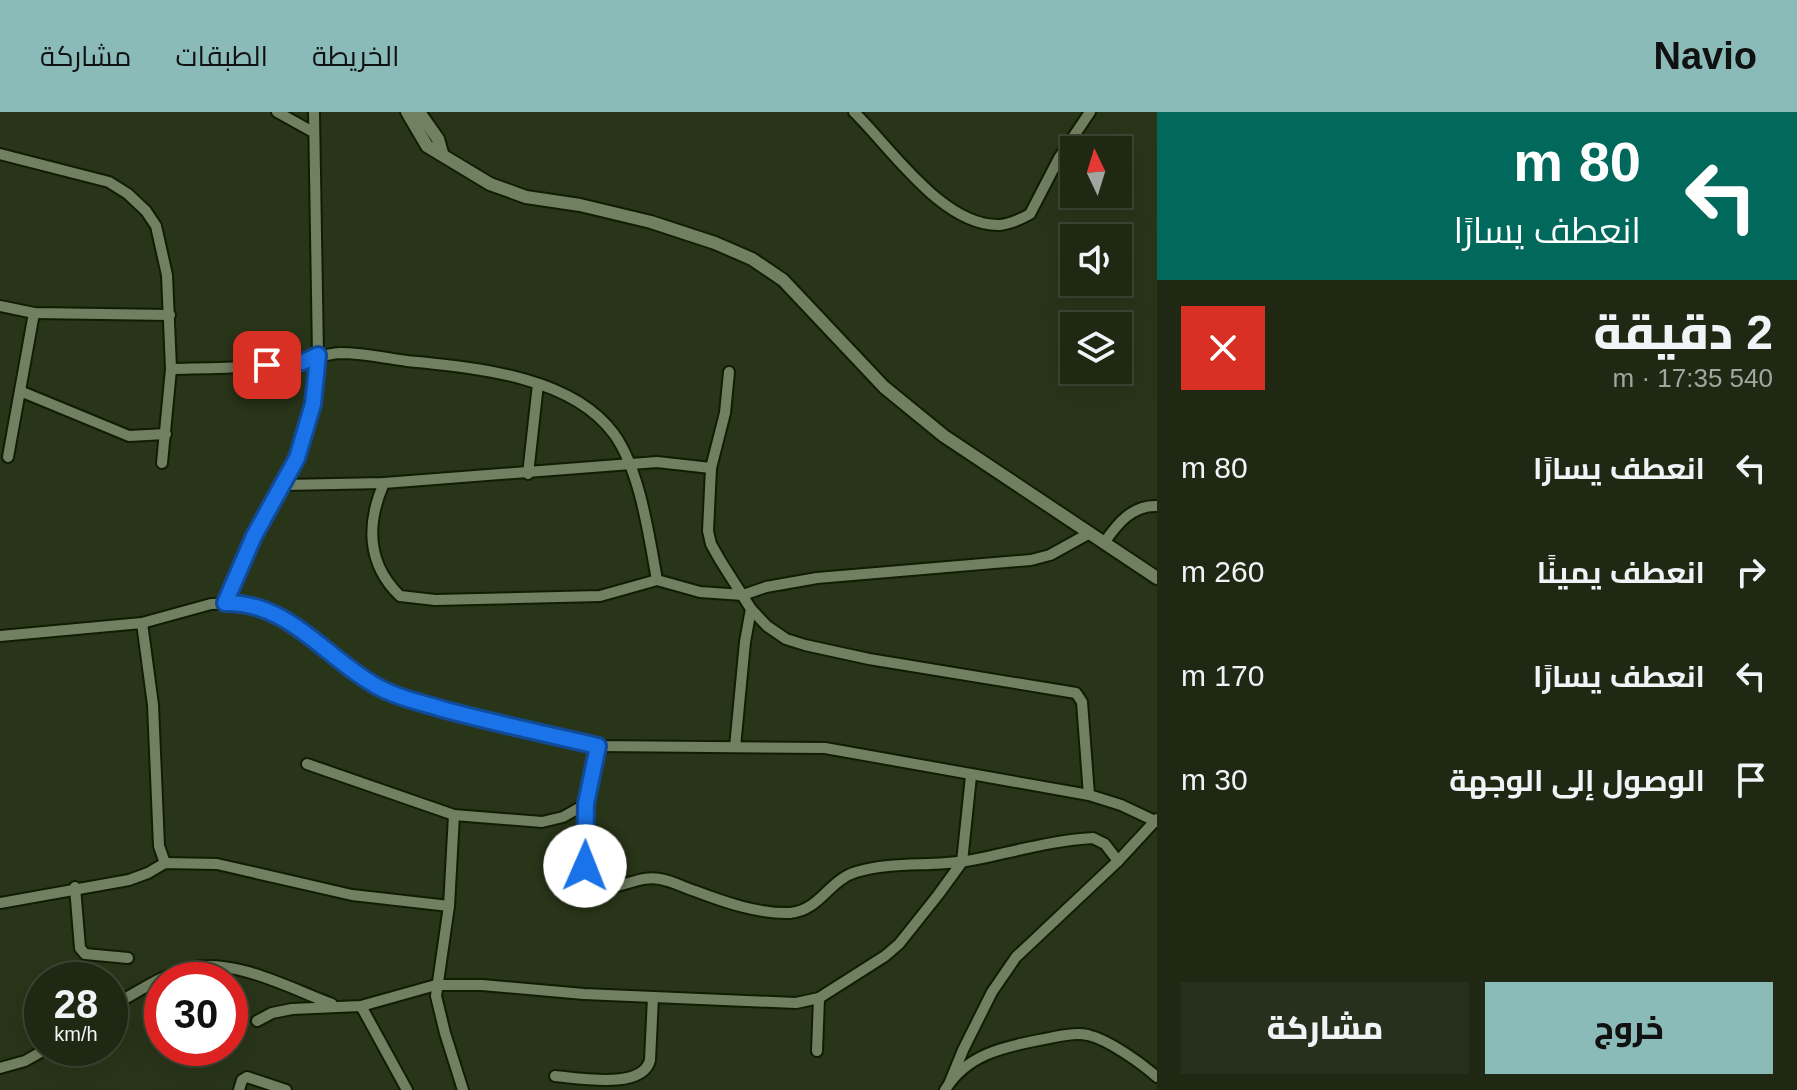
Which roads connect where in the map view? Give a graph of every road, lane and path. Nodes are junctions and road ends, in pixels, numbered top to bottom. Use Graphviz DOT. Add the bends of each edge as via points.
graph roads {
  1 [pos="277,112"];
  2 [pos="314,112"];
  3 [pos="407,112"];
  4 [pos="419,112"];
  5 [pos="854,112"];
  6 [pos="1090,112"];
  7 [pos="313,132"];
  8 [pos="442,153"];
  9 [pos="0,154"];
  10 [pos="0,306"];
  11 [pos="34,313"];
  12 [pos="170,315"];
  13 [pos="318,355"];
  14 [pos="171,369"];
  15 [pos="729,372"];
  16 [pos="538,384"];
  17 [pos="20,391"];
  18 [pos="166,434"];
  19 [pos="8,457"];
  20 [pos="162,463"];
  21 [pos="630,466"];
  22 [pos="711,468"];
  23 [pos="528,474"];
  24 [pos="384,483"];
  25 [pos="284,485"];
  26 [pos="1157,506"];
  27 [pos="1088,534"];
  28 [pos="1104,543"];
  29 [pos="1157,578"];
  30 [pos="657,580"];
  31 [pos="743,595"];
  32 [pos="225,603"];
  33 [pos="751,609"];
  34 [pos="142,623"];
  35 [pos="0,636"];
  36 [pos="598,746"];
  37 [pos="735,747"];
  38 [pos="307,764"];
  39 [pos="971,776"];
  40 [pos="1089,795"];
  41 [pos="586,804"];
  42 [pos="454,815"];
  43 [pos="1157,820"];
  44 [pos="1118,861"];
  45 [pos="962,862"];
  46 [pos="165,863"];
  47 [pos="75,887"];
  48 [pos="0,903"];
  49 [pos="449,906"];
  50 [pos="128,958"];
  51 [pos="436,985"];
  52 [pos="128,997"];
  53 [pos="653,997"];
  54 [pos="819,998"];
  55 [pos="338,1006"];
  56 [pos="361,1006"];
  57 [pos="257,1021"];
  58 [pos="817,1051"];
  59 [pos="24,1061"];
  60 [pos="0,1068"];
  61 [pos="555,1076"];
  62 [pos="1157,1077"];
  63 [pos="947,1086"];
  64 [pos="239,1090"];
  65 [pos="286,1090"];
  66 [pos="407,1090"];
  67 [pos="463,1090"];
  1 -- 7 [label="street"];
  2 -- 7 [label="street"];
  3 -- 8 [label="street" via="427,146"];
  4 -- 8 [label="street"];
  5 -- 6 [label="street" via="937,200 972,219 1000,225 1030,214"];
  7 -- 13 [label="street"];
  8 -- 27 [label="street" via="490,184 526,197 651,222 752,259 783,280 866,369 932,426"];
  9 -- 12 [label="street" via="109,182 146,211 163,247"];
  10 -- 11 [label="street"];
  11 -- 12 [label="street"];
  11 -- 17 [label="street"];
  12 -- 14 [label="street"];
  13 -- 14 [label="street" via="291,363"];
  13 -- 16 [label="street" via="355,354 477,368"];
  13 -- 25 [label="street" via="313,404"];
  14 -- 18 [label="street"];
  15 -- 22 [label="street" via="721,439"];
  16 -- 21 [label="street" via="587,407 616,437"];
  16 -- 23 [label="street"];
  17 -- 18 [label="street" via="129,436"];
  17 -- 19 [label="street"];
  18 -- 20 [label="street"];
  21 -- 22 [label="street" via="657,462"];
  21 -- 23 [label="street"];
  21 -- 30 [label="street"];
  22 -- 31 [label="street" via="711,544"];
  23 -- 24 [label="street"];
  24 -- 25 [label="street"];
  24 -- 30 [label="street" via="371,517 371,535 382,573 400,596 600,596"];
  25 -- 32 [label="street" via="254,536"];
  26 -- 28 [label="street" via="1125,517"];
  27 -- 28 [label="street"];
  27 -- 31 [label="street" via="1031,560 817,578"];
  28 -- 29 [label="street"];
  30 -- 31 [label="street" via="700,592"];
  31 -- 33 [label="street"];
  32 -- 34 [label="street"];
  32 -- 36 [label="street" via="243,603 279,616 373,685 400,697"];
  33 -- 37 [label="street"];
  33 -- 40 [label="street" via="777,632 805,645 1076,693 1082,702"];
  34 -- 35 [label="street"];
  34 -- 46 [label="street" via="153,705 159,846"];
  36 -- 37 [label="street"];
  36 -- 41 [label="street"];
  37 -- 39 [label="street" via="825,748"];
  38 -- 42 [label="street"];
  39 -- 40 [label="street"];
  39 -- 45 [label="street"];
  40 -- 43 [label="street"];
  41 -- 42 [label="street" via="542,822"];
  41 -- 45 [label="street" via="585,866 599,883 617,886 664,879 759,910 804,910 855,872"];
  42 -- 49 [label="street"];
  43 -- 44 [label="street"];
  44 -- 45 [label="street" via="1093,838"];
  44 -- 63 [label="street" via="1016,957 992,992"];
  45 -- 54 [label="street" via="899,944"];
  46 -- 47 [label="street" via="129,880"];
  46 -- 49 [label="street" via="217,864 352,895"];
  47 -- 48 [label="street"];
  47 -- 50 [label="street" via="80,948 85,954"];
  49 -- 51 [label="street"];
  51 -- 53 [label="street"];
  51 -- 56 [label="street"];
  51 -- 67 [label="street"];
  52 -- 55 [label="street" via="169,975 205,966 249,973"];
  53 -- 54 [label="street" via="796,1003"];
  53 -- 61 [label="street" via="650,1060 643,1073 619,1079"];
  54 -- 58 [label="street"];
  55 -- 56 [label="street"];
  55 -- 57 [label="street" via="282,1011"];
  56 -- 66 [label="street"];
  59 -- 60 [label="street"];
  62 -- 63 [label="street" via="1092,1036 1071,1035 1002,1047 975,1060"];
  64 -- 65 [label="street" via="247,1077"];
}
